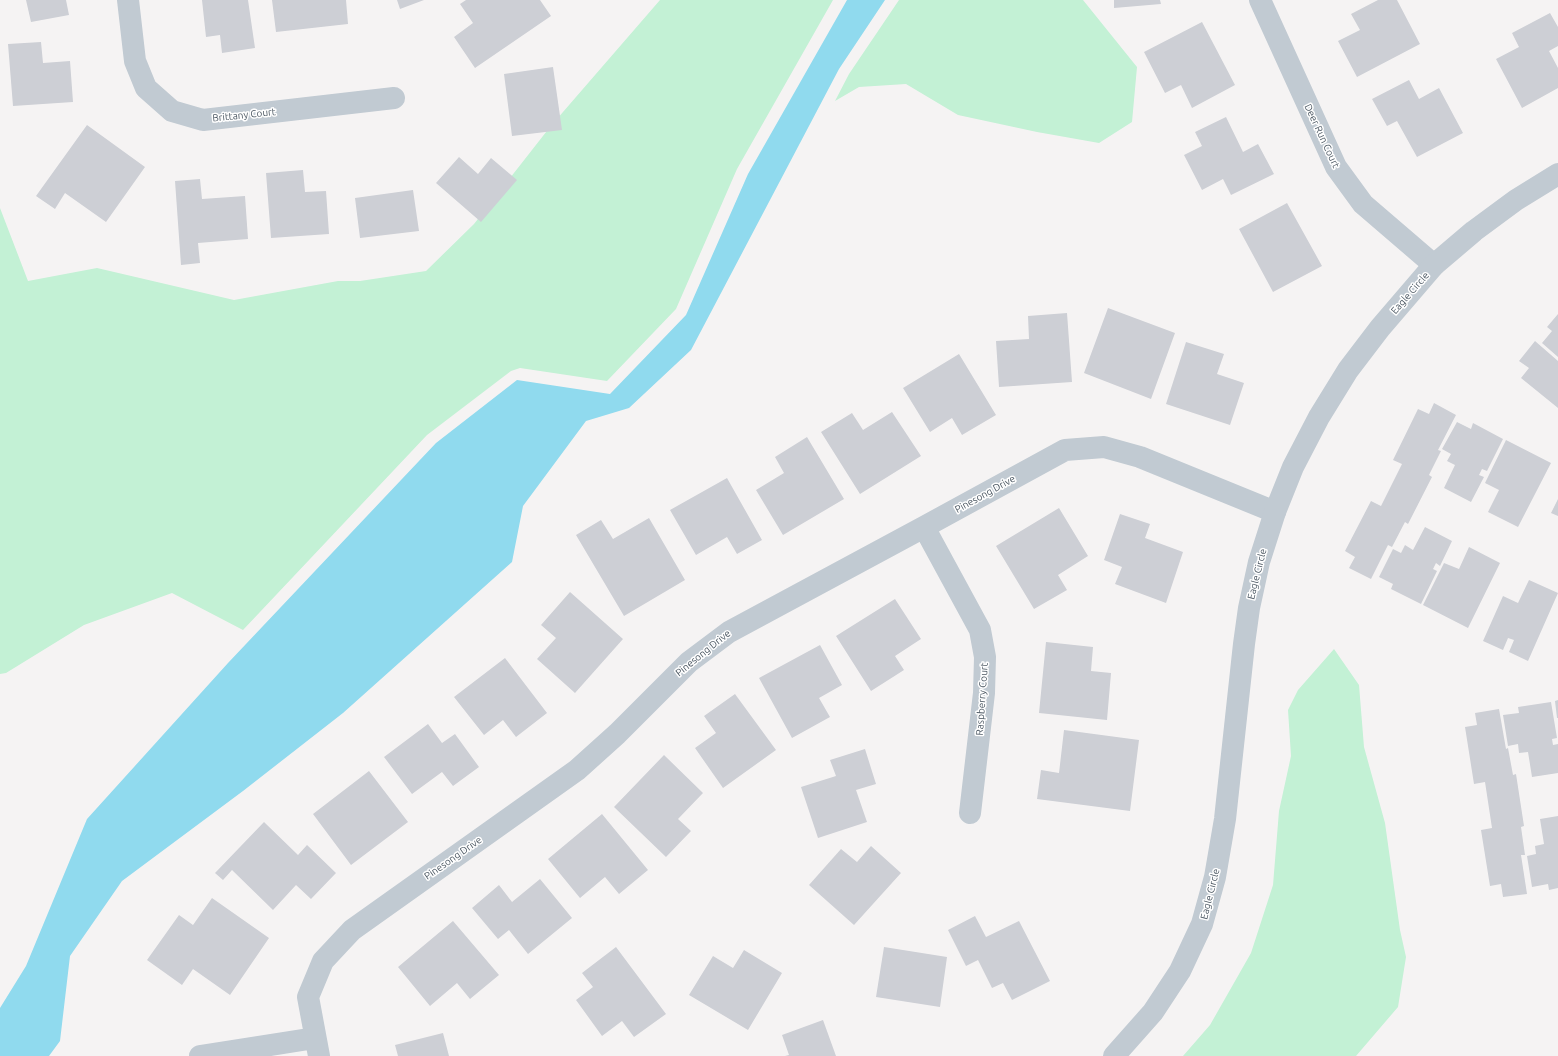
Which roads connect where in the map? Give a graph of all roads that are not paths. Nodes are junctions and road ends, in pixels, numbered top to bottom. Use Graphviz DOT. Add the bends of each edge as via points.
graph roads {
  1 [pos="128,0"];
  2 [pos="1260,0"];
  3 [pos="394,98"];
  4 [pos="1558,174"];
  5 [pos="1434,265"];
  6 [pos="1275,512"];
  7 [pos="924,528"];
  8 [pos="970,813"];
  9 [pos="317,1047"];
  10 [pos="200,1056"];
  11 [pos="1114,1056"];
  1 -- 3 [label="street, Brittany Court" via="135,61 146,88 172,111 203,120"];
  2 -- 5 [label="street, Deer Run Court" via="1336,167 1363,204"];
  4 -- 5 [label="street, Eagle Circle" via="1510,204"];
  5 -- 6 [label="street, Eagle Circle" via="1348,370 1319,417 1293,467"];
  6 -- 7 [label="street, Pinesong Drive" via="1140,457 1104,447 1064,450"];
  6 -- 11 [label="street, Eagle Circle" via="1259,562 1249,608 1225,818 1215,877 1202,924 1180,971 1153,1012"];
  7 -- 8 [label="street, Raspberry Court" via="980,630 985,657 984,693"];
  7 -- 9 [label="street, Pinesong Drive" via="729,632 689,662 577,770 352,930 323,961 308,997"];
  9 -- 10 [label="street"];
}
